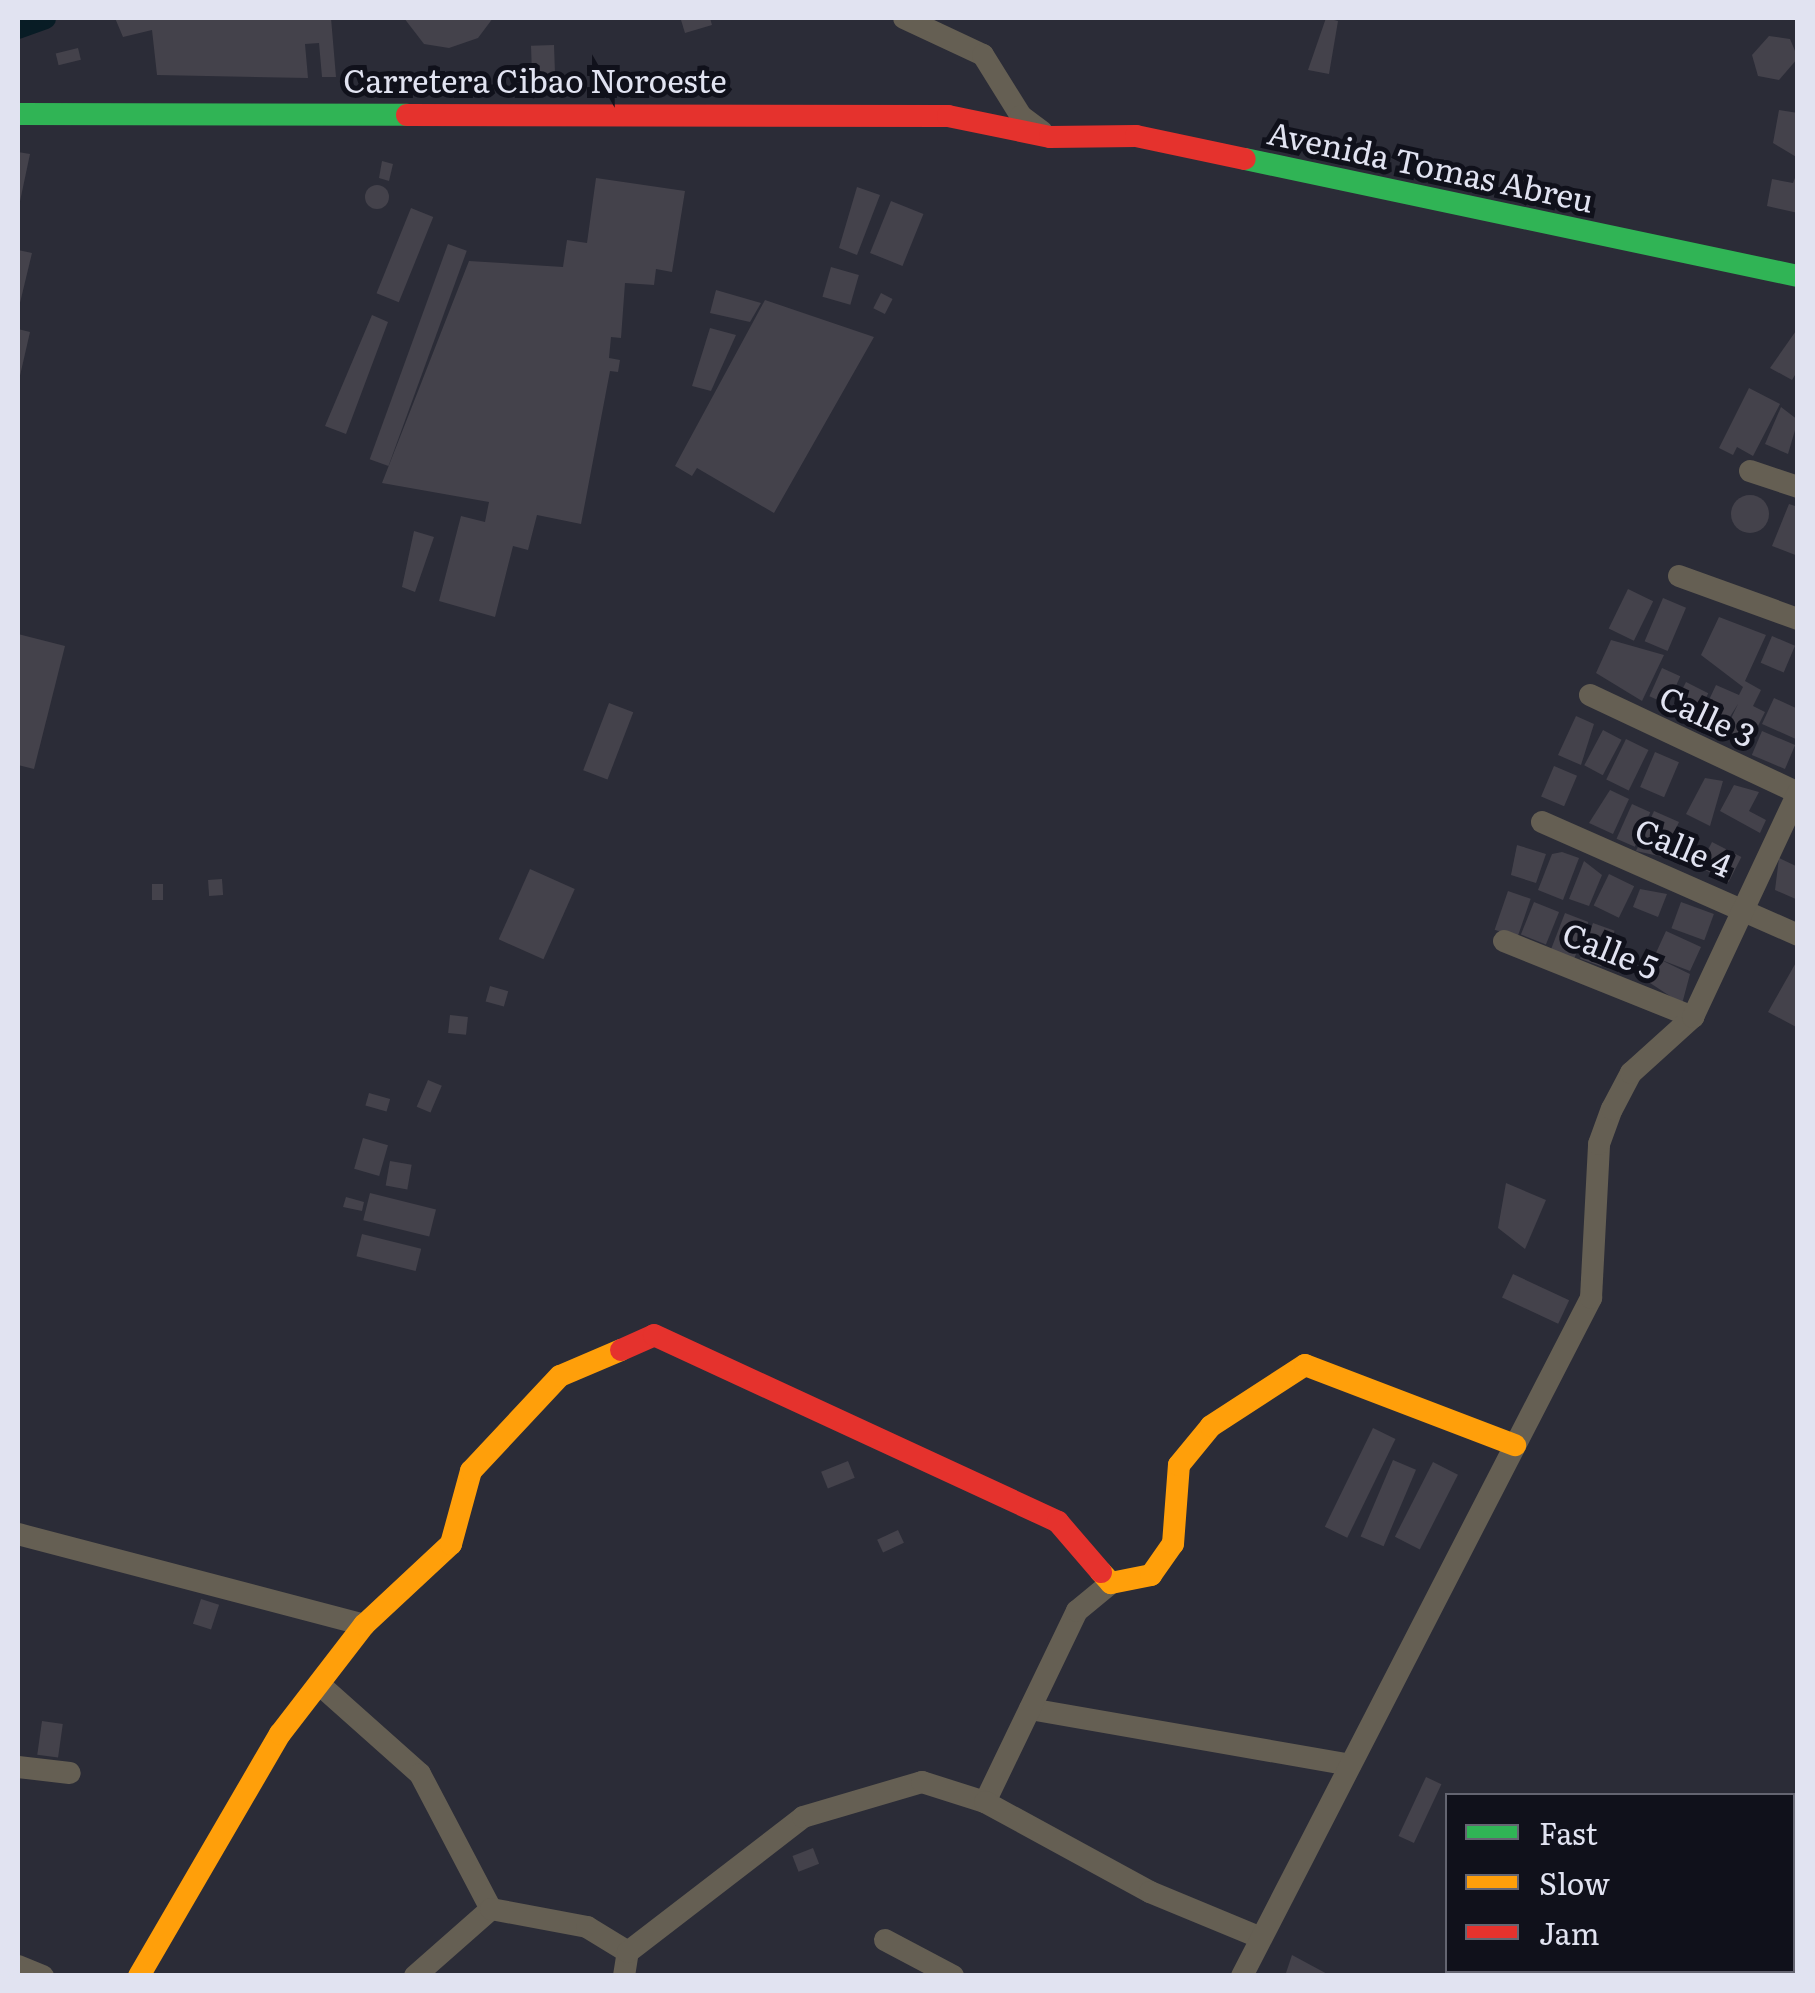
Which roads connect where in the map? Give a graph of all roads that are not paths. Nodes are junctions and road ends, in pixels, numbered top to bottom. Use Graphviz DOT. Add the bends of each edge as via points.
graph roads {
  1 [pos="904,18"];
  2 [pos="18,114"];
  3 [pos="1050,138"];
  4 [pos="1798,276"];
  5 [pos="1750,470"];
  6 [pos="1798,487"];
  7 [pos="1679,576"];
  8 [pos="1798,619"];
  9 [pos="1590,695"];
  10 [pos="1798,793"];
  11 [pos="1542,822"];
  12 [pos="1744,907"];
  13 [pos="1798,935"];
  14 [pos="1504,941"];
  15 [pos="1693,1017"];
  16 [pos="1515,1445"];
  17 [pos="18,1534"];
  18 [pos="1111,1583"];
  19 [pos="364,1625"];
  20 [pos="319,1684"];
  21 [pos="1030,1709"];
  22 [pos="1350,1765"];
  23 [pos="18,1768"];
  24 [pos="70,1773"];
  25 [pos="986,1802"];
  26 [pos="491,1909"];
  27 [pos="1261,1938"];
  28 [pos="885,1940"];
  29 [pos="626,1964"];
  30 [pos="18,1966"];
  31 [pos="43,1976"];
  32 [pos="139,1976"];
  33 [pos="415,1976"];
  34 [pos="953,1976"];
  35 [pos="1242,1976"];
  1 -- 3 [label="street" via="983,55 1021,116"];
  2 -- 3 [label="street, Carretera Cibao Noroeste" via="810,112 948,116"];
  3 -- 4 [label="street, Avenida Tomas Abreu" via="1136,136"];
  5 -- 6 [label="street"];
  7 -- 8 [label="street"];
  9 -- 10 [label="street, Calle 3"];
  10 -- 12 [label="street"];
  11 -- 12 [label="street, Calle 4"];
  12 -- 13 [label="street, Calle 4"];
  12 -- 15 [label="street"];
  14 -- 15 [label="street, Calle 5"];
  15 -- 16 [label="street" via="1631,1073 1612,1109 1599,1144 1591,1298"];
  16 -- 18 [label="street" via="1305,1365 1211,1426 1179,1465 1172,1544 1151,1575"];
  16 -- 22 [label="street"];
  17 -- 19 [label="street"];
  18 -- 19 [label="street" via="1058,1522 654,1334 560,1376 471,1471 451,1544 433,1568"];
  18 -- 21 [label="street" via="1077,1611"];
  19 -- 20 [label="street"];
  20 -- 26 [label="street" via="420,1774"];
  20 -- 32 [label="street"];
  21 -- 22 [label="street"];
  21 -- 25 [label="street"];
  22 -- 27 [label="street"];
  23 -- 24 [label="street"];
  25 -- 27 [label="street" via="1150,1892"];
  25 -- 29 [label="street" via="922,1782 803,1817"];
  26 -- 29 [label="street" via="587,1926"];
  26 -- 33 [label="street"];
  27 -- 35 [label="street"];
  28 -- 34 [label="street"];
  30 -- 31 [label="street"];
}
